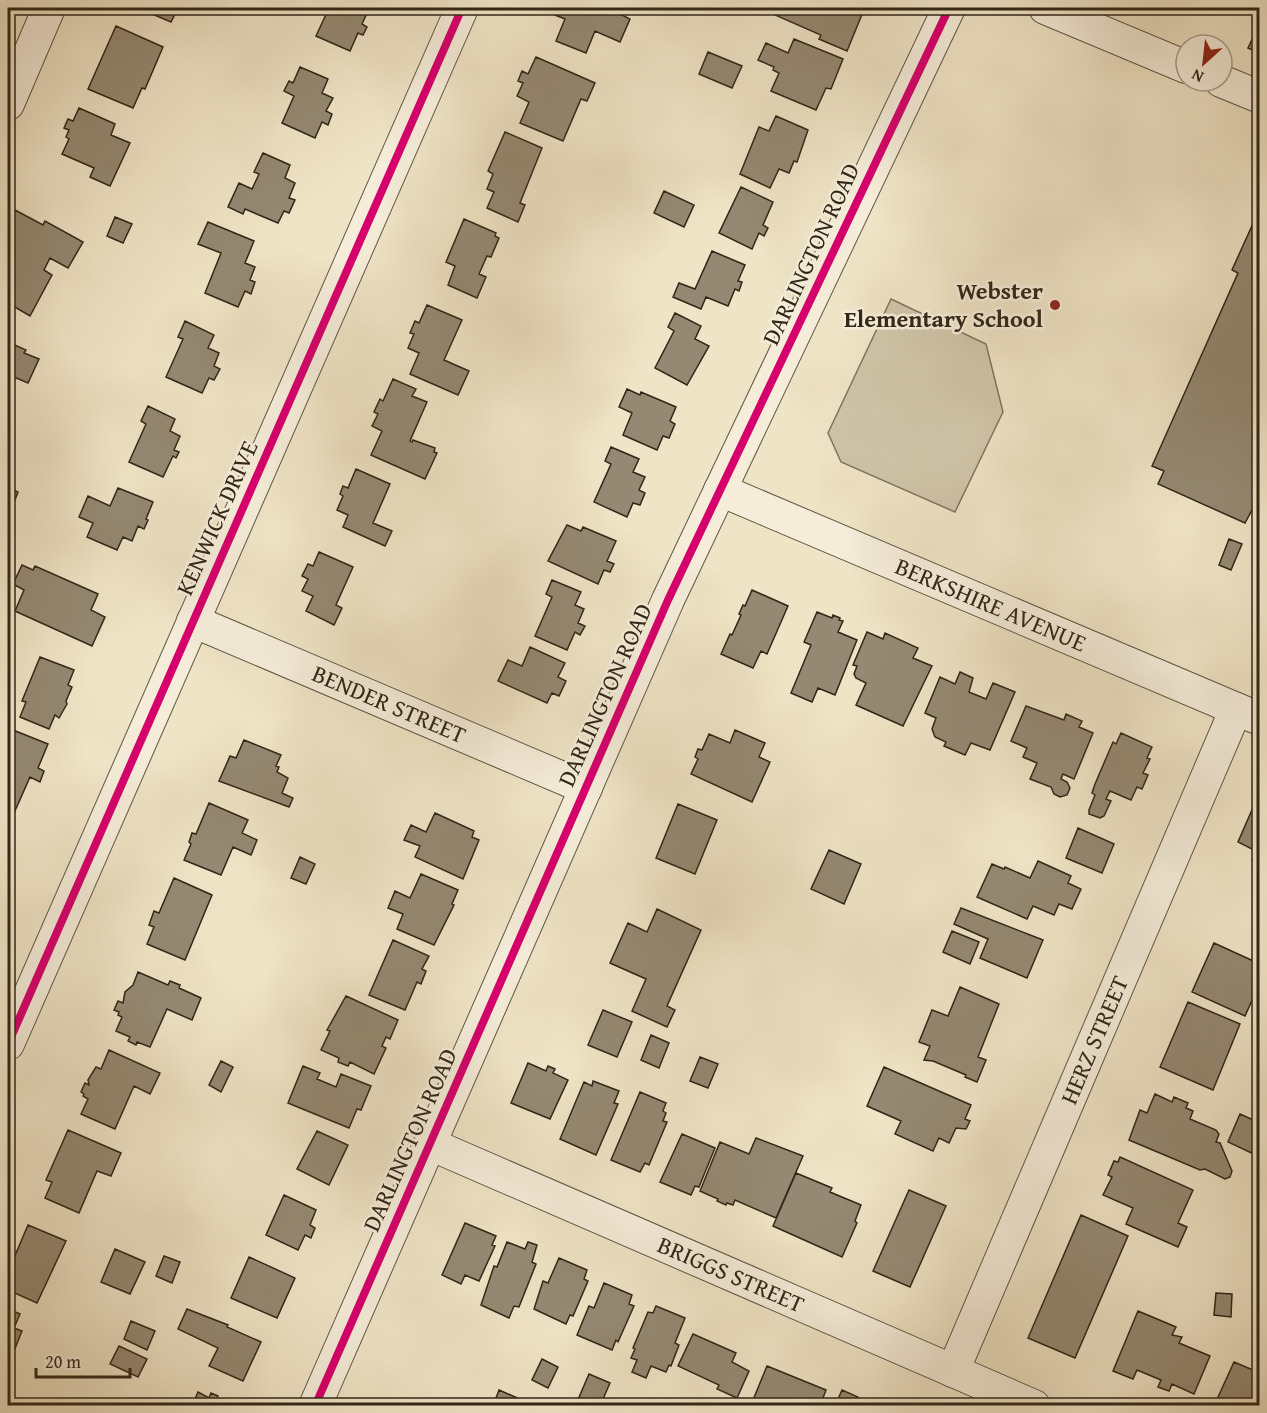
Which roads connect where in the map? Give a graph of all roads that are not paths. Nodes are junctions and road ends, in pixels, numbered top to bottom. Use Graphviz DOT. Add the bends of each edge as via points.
graph roads {
  1 [pos="49,8"];
  2 [pos="462,8"];
  3 [pos="948,8"];
  4 [pos="1045,8"];
  5 [pos="1174,62"];
  6 [pos="1234,86"];
  7 [pos="1260,97"];
  8 [pos="8,104"];
  9 [pos="720,490"];
  10 [pos="193,621"];
  11 [pos="1248,714"];
  12 [pos="586,788"];
  13 [pos="8,1044"];
  14 [pos="430,1144"];
  15 [pos="953,1371"];
  16 [pos="315,1406"];
  17 [pos="1034,1406"];
  1 -- 8 [label="street"];
  2 -- 10 [label="street, KENWICK DRIVE"];
  3 -- 9 [label="street, DARLINGTON ROAD"];
  4 -- 5 [label="street"];
  6 -- 7 [label="street"];
  9 -- 11 [label="street, BERKSHIRE AVENUE"];
  9 -- 12 [label="street, DARLINGTON ROAD"];
  10 -- 12 [label="street, BENDER STREET"];
  10 -- 13 [label="street, KENWICK DRIVE"];
  11 -- 15 [label="street, HERZ STREET"];
  12 -- 14 [label="street, DARLINGTON ROAD"];
  14 -- 15 [label="street, BRIGGS STREET"];
  14 -- 16 [label="street, DARLINGTON ROAD"];
  15 -- 17 [label="street, BRIGGS STREET"];
}
